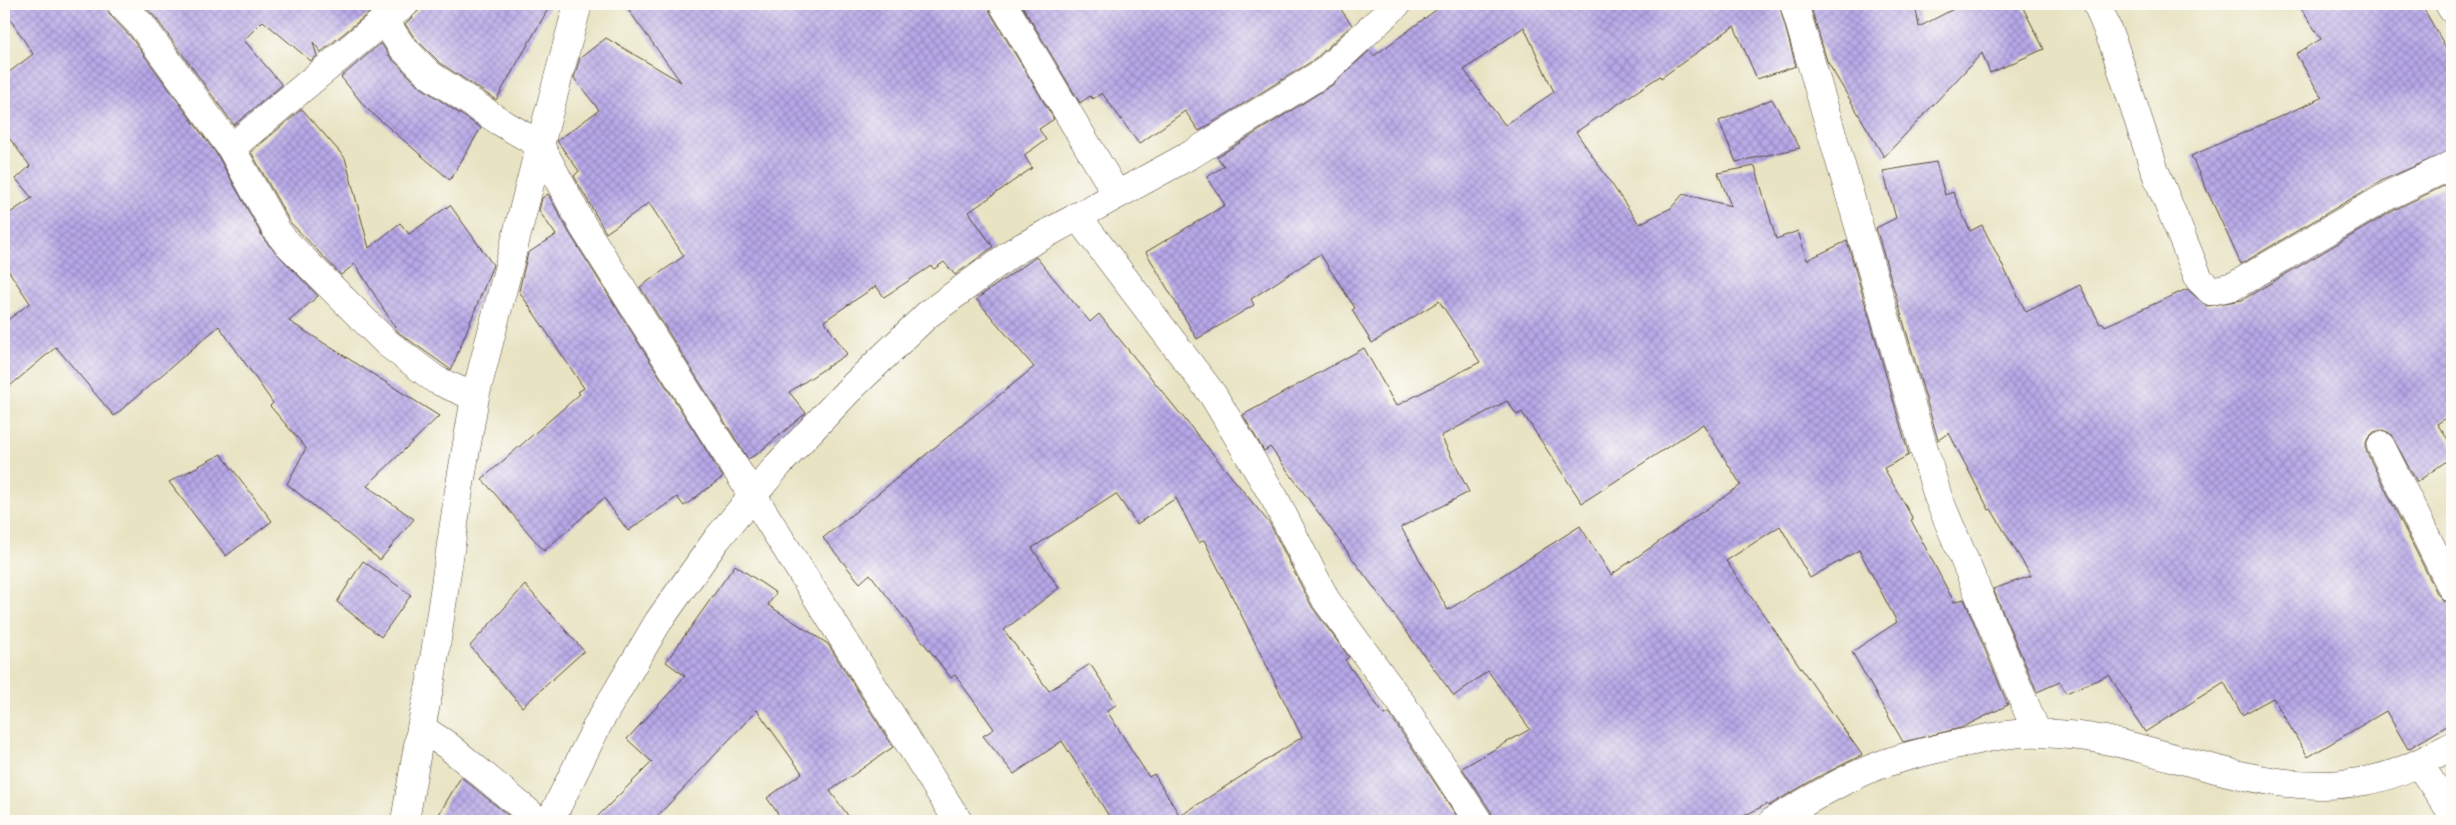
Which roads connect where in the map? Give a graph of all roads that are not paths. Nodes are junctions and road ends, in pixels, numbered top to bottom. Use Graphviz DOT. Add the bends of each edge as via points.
graph roads {
  1 [pos="121,4"];
  2 [pos="578,4"];
  3 [pos="1002,4"];
  4 [pos="1397,4"];
  5 [pos="1794,4"];
  6 [pos="2097,4"];
  7 [pos="2449,4"];
  8 [pos="2452,9"];
  9 [pos="394,12"];
  10 [pos="532,141"];
  11 [pos="231,148"];
  12 [pos="2452,165"];
  13 [pos="1117,195"];
  14 [pos="1077,216"];
  15 [pos="456,389"];
  16 [pos="2381,446"];
  17 [pos="753,496"];
  18 [pos="2452,588"];
  19 [pos="421,728"];
  20 [pos="2037,733"];
  21 [pos="2452,746"];
  22 [pos="2418,764"];
  23 [pos="2448,806"];
  24 [pos="405,821"];
  25 [pos="539,821"];
  26 [pos="550,821"];
  27 [pos="958,821"];
  28 [pos="1478,821"];
  29 [pos="1773,821"];
  1 -- 11 [label="street" via="142,26"];
  2 -- 10 [label="street"];
  3 -- 13 [label="street"];
  4 -- 13 [label="street" via="1324,72 1192,154"];
  5 -- 20 [label="street" via="1938,497"];
  6 -- 12 [label="street" via="2155,171 2199,279 2211,291 2234,286 2391,194"];
  7 -- 8 [label="street"];
  9 -- 10 [label="street" via="402,47 430,75"];
  9 -- 11 [label="street"];
  10 -- 15 [label="street"];
  10 -- 17 [label="street"];
  11 -- 15 [label="street" via="285,241 387,344"];
  13 -- 14 [label="street"];
  14 -- 17 [label="street" via="1013,252 928,315 842,398"];
  14 -- 28 [label="street" via="1213,395 1275,499 1326,600 1402,704"];
  15 -- 19 [label="street" via="459,490"];
  16 -- 18 [label="street"];
  17 -- 26 [label="street" via="717,539 658,622 599,722"];
  17 -- 27 [label="street"];
  19 -- 24 [label="street"];
  19 -- 25 [label="street" via="447,745"];
  20 -- 22 [label="street" via="2113,742 2207,768 2278,783 2328,786 2367,781"];
  20 -- 29 [label="street" via="1999,735 1880,765"];
  21 -- 22 [label="street"];
  22 -- 23 [label="street"];
}
